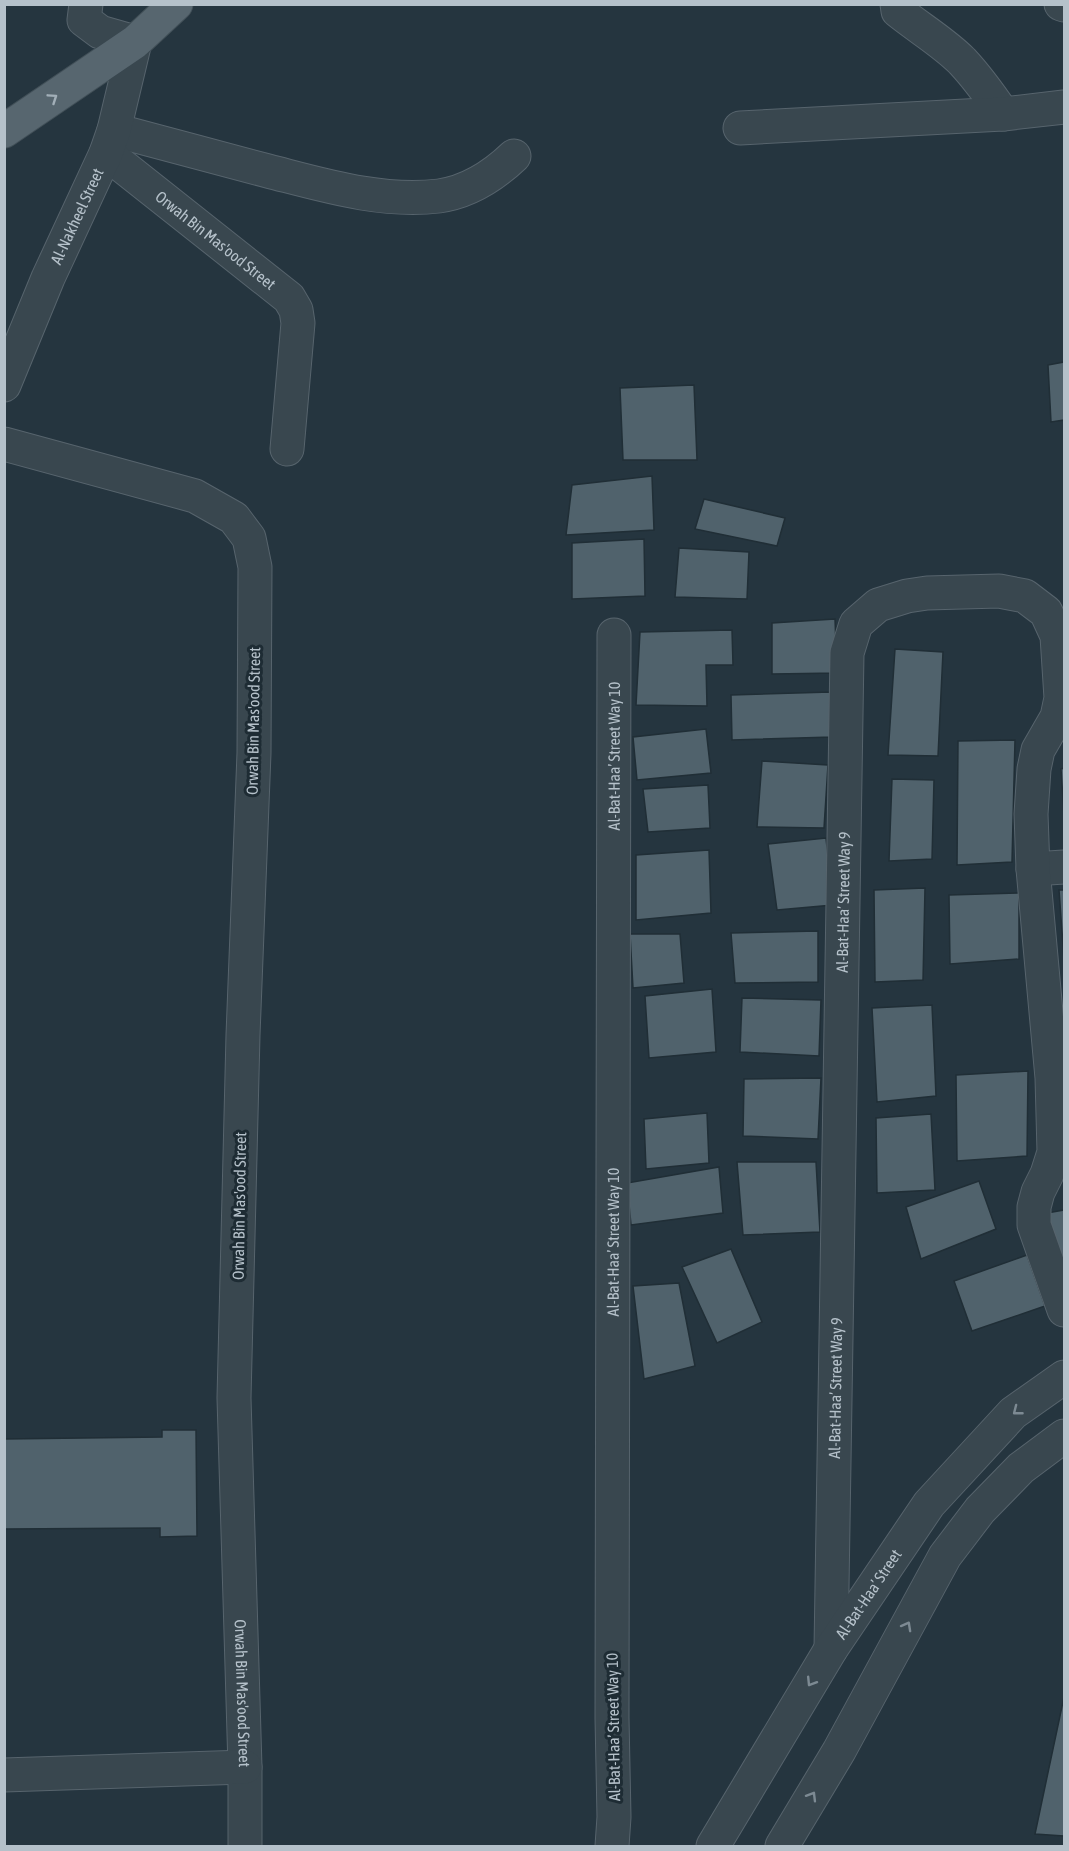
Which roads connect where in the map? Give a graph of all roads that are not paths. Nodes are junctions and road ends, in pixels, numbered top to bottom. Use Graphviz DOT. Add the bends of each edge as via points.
graph roads {
  1 [pos="86,4"];
  2 [pos="176,4"];
  3 [pos="897,4"];
  4 [pos="135,42"];
  5 [pos="1065,107"];
  6 [pos="1003,114"];
  7 [pos="740,128"];
  8 [pos="4,131"];
  9 [pos="110,142"];
  10 [pos="514,156"];
  11 [pos="4,385"];
  12 [pos="4,444"];
  13 [pos="287,448"];
  14 [pos="614,635"];
  15 [pos="1061,717"];
  16 [pos="1049,868"];
  17 [pos="1065,1310"];
  18 [pos="1065,1377"];
  19 [pos="1065,1436"];
  20 [pos="831,1649"];
  21 [pos="245,1767"];
  22 [pos="4,1775"];
  23 [pos="245,1846"];
  24 [pos="612,1846"];
  25 [pos="713,1846"];
  26 [pos="782,1846"];
  1 -- 4 [label="street" via="84,20 100,33"];
  2 -- 4 [label="main road"];
  3 -- 6 [label="street" via="898,10 961,60"];
  8 -- 4 [label="main road, one-way"];
  4 -- 9 [label="street, Al-Nakheel Street"];
  5 -- 6 [label="street"];
  6 -- 7 [label="street"];
  9 -- 10 [label="street" via="347,191 409,198 441,196 470,187 498,172"];
  9 -- 11 [label="street, Al-Nakheel Street"];
  9 -- 13 [label="street, Orwah Bin Mas'ood Street" via="289,298 296,310"];
  12 -- 21 [label="street, Orwah Bin Mas'ood Street" via="195,496 234,518 249,538 255,567 254,753 234,1398"];
  14 -- 24 [label="street, Al-Bat-Haa’ Street Way 10"];
  15 -- 16 [label="street, Al-Bat-Haa’ Street Way 9" via="1038,750 1030,814"];
  15 -- 20 [label="street, Al-Bat-Haa’ Street Way 9" via="1057,636 1046,612 1024,596 999,591 907,596 878,605 856,624 847,653"];
  16 -- 17 [label="street, Al-Bat-Haa’ Street Way 9" via="1054,1152 1034,1207 1034,1225"];
  18 -- 20 [label="street, Al-Bat-Haa’ Street, one-way" via="1013,1413 929,1504"];
  26 -- 19 [label="street, one-way" via="945,1556 980,1510 1021,1468"];
  20 -- 25 [label="street, Al-Bat-Haa’ Street, one-way"];
  21 -- 22 [label="street"];
  21 -- 23 [label="street, Orwah Bin Mas'ood Street"];
}
